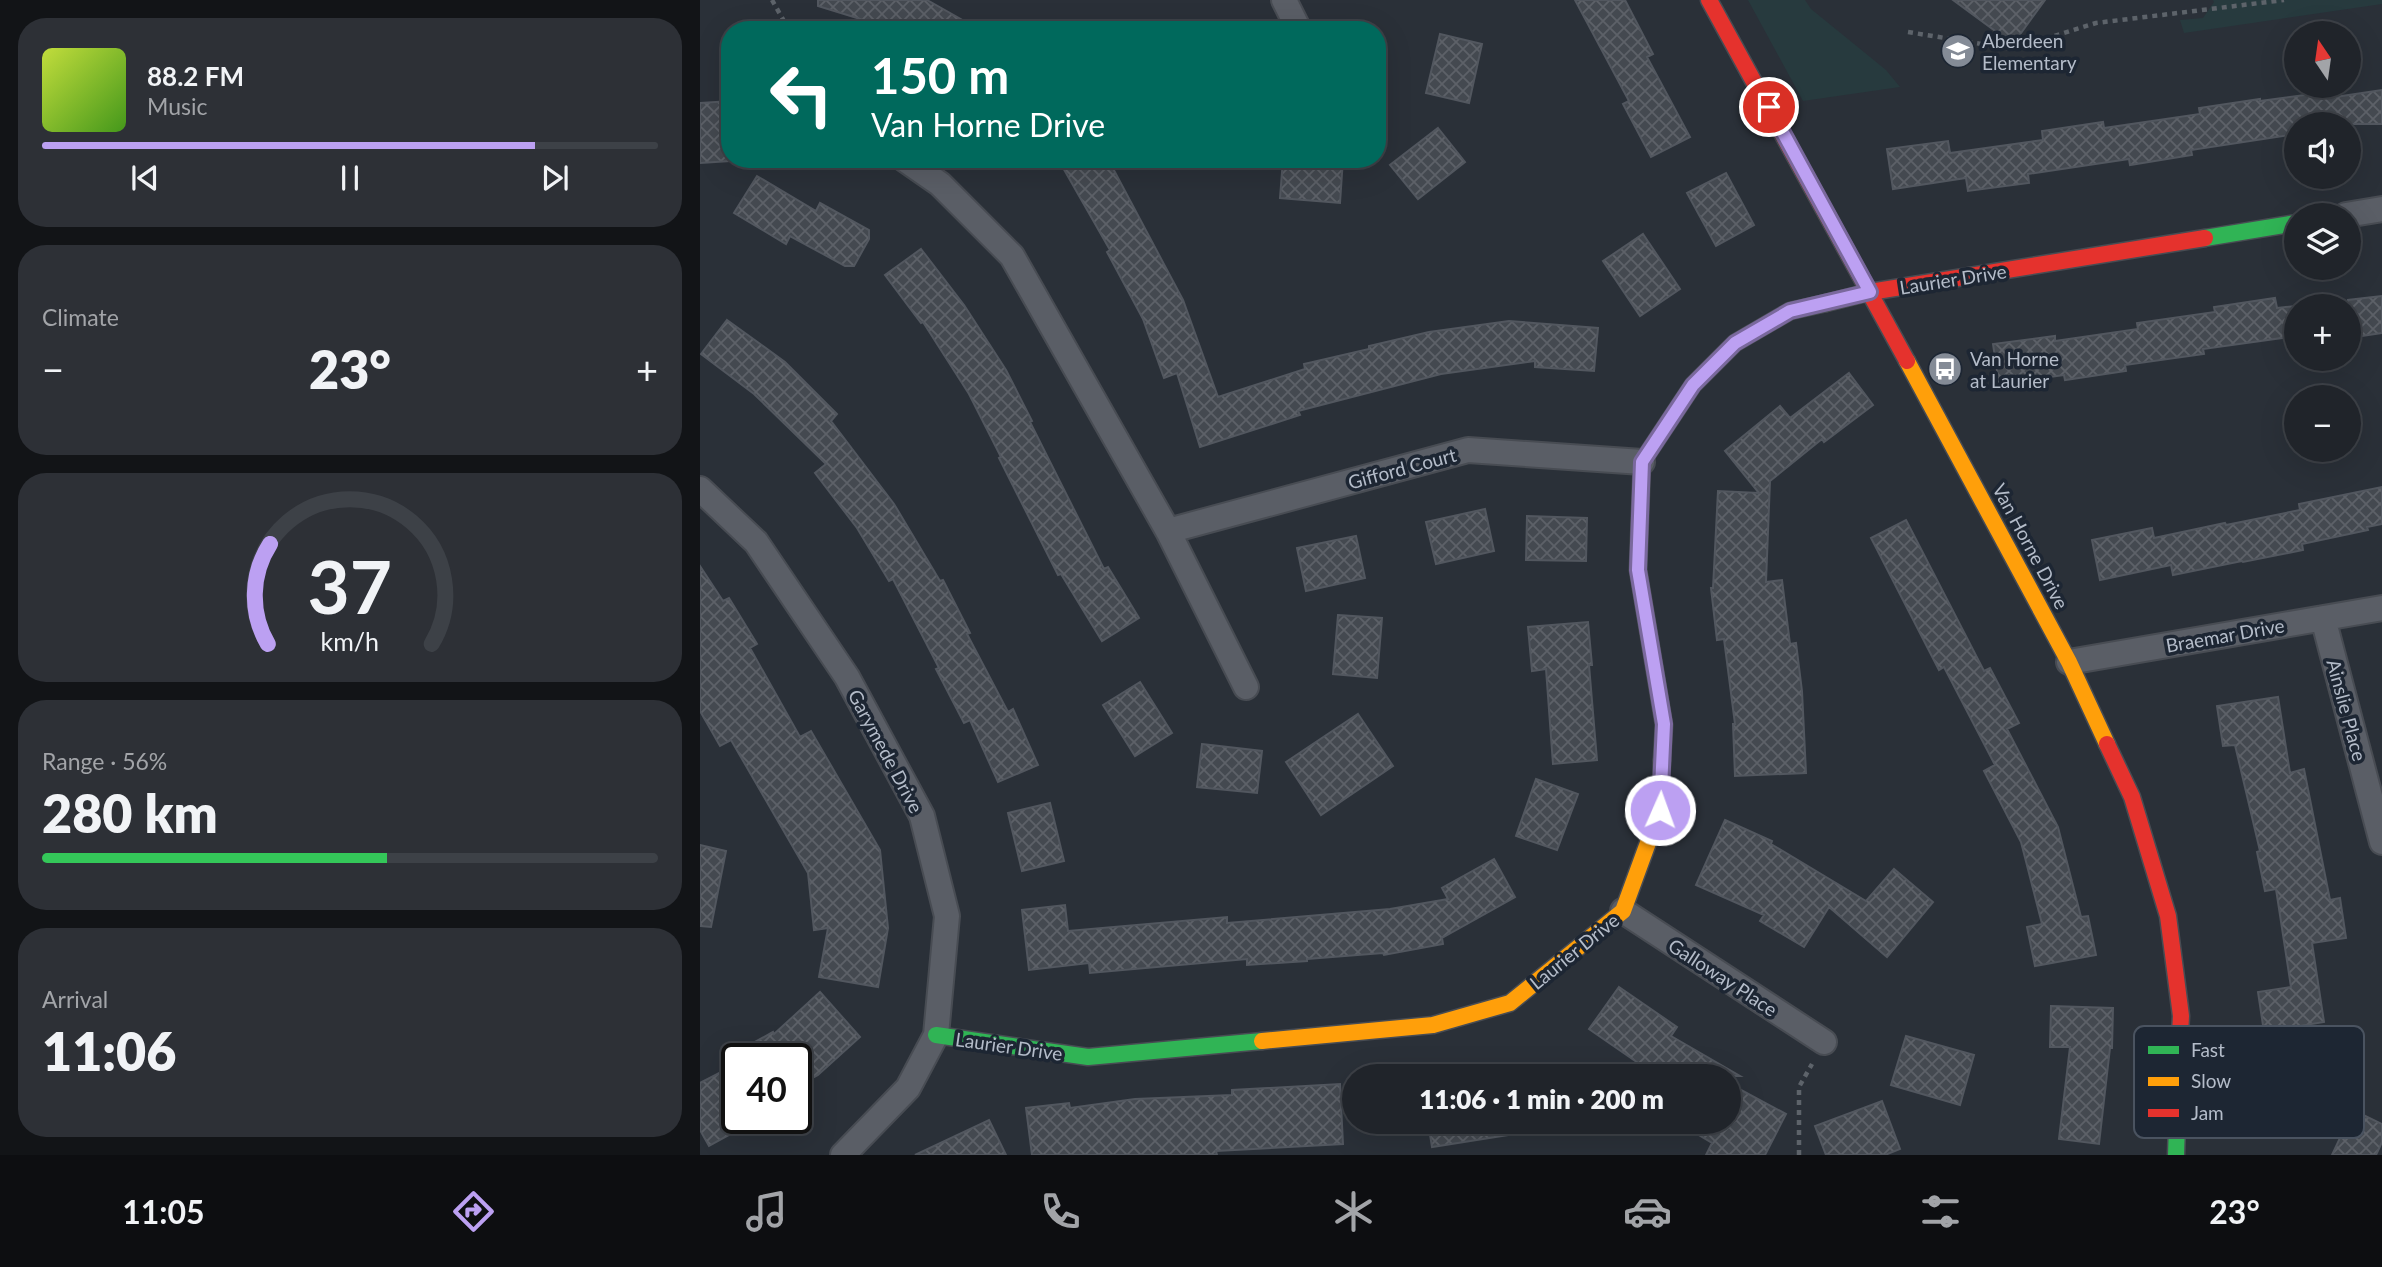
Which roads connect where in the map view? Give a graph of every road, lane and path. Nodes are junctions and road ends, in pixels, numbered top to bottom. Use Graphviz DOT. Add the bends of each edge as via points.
graph roads {
  1 [pos="772,0"];
  2 [pos="1284,0"];
  3 [pos="1709,0"];
  4 [pos="2284,0"];
  5 [pos="784,21"];
  6 [pos="1294,21"];
  7 [pos="1909,32"];
  8 [pos="917,168"];
  9 [pos="2382,209"];
  10 [pos="2361,212"];
  11 [pos="2284,225"];
  12 [pos="1870,292"];
  13 [pos="1642,462"];
  14 [pos="700,489"];
  15 [pos="1168,531"];
  16 [pos="2382,608"];
  17 [pos="2323,618"];
  18 [pos="2069,662"];
  19 [pos="1246,687"];
  20 [pos="2382,842"];
  21 [pos="1623,911"];
  22 [pos="2181,1026"];
  23 [pos="936,1035"];
  24 [pos="1824,1042"];
  25 [pos="843,1155"];
  26 [pos="1799,1155"];
  1 -- 5 [label="path"];
  2 -- 6 [label="street"];
  3 -- 12 [label="street, Van Horne Drive"];
  4 -- 7 [label="path" via="2096,23 2012,49"];
  8 -- 15 [label="street" via="940,184 1012,256"];
  9 -- 10 [label="street"];
  11 -- 12 [label="street, Laurier Drive"];
  12 -- 13 [label="street, Laurier Drive" via="1790,311 1735,343 1693,385"];
  12 -- 18 [label="street, Van Horne Drive"];
  13 -- 15 [label="street, Gifford Court" via="1468,450"];
  13 -- 21 [label="street, Laurier Drive" via="1638,570 1664,724 1661,804"];
  14 -- 23 [label="street, Garymede Drive" via="756,542 847,677 922,816 947,916"];
  15 -- 19 [label="street"];
  16 -- 17 [label="street, Braemar Drive"];
  17 -- 18 [label="street, Braemar Drive"];
  17 -- 20 [label="street, Ainslie Place"];
  18 -- 22 [label="street, Van Horne Drive" via="2132,797 2168,916"];
  21 -- 23 [label="street, Laurier Drive" via="1510,1003 1433,1025 1088,1057"];
  21 -- 24 [label="street, Galloway Place"];
  23 -- 25 [label="street, Garymede Drive" via="908,1088"];
  24 -- 26 [label="path" via="1800,1087"];
}
